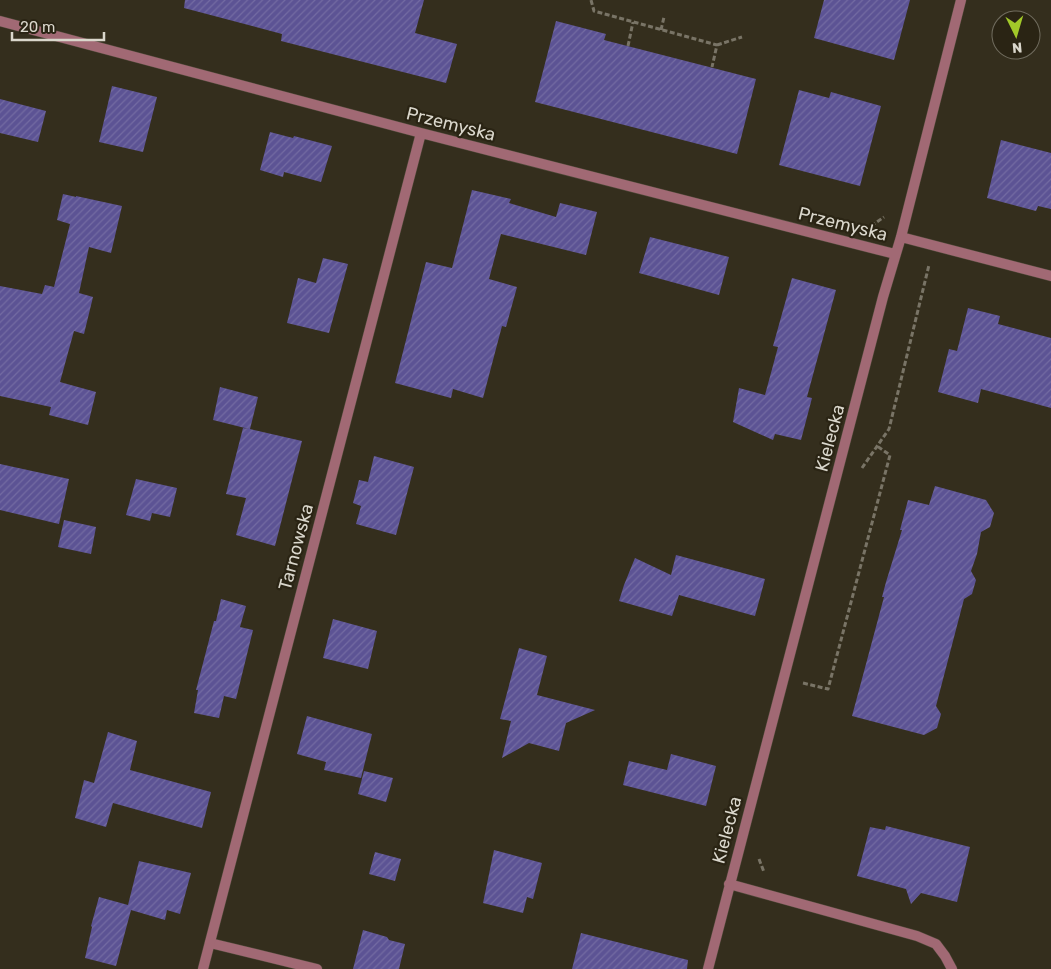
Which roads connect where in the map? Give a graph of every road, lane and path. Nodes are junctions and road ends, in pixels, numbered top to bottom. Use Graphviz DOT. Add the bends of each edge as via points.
graph roads {
  1 [pos="591,0"];
  2 [pos="961,0"];
  3 [pos="664,17"];
  4 [pos="0,21"];
  5 [pos="633,22"];
  6 [pos="661,30"];
  7 [pos="742,37"];
  8 [pos="717,45"];
  9 [pos="628,46"];
  10 [pos="712,67"];
  11 [pos="421,134"];
  12 [pos="885,217"];
  13 [pos="864,231"];
  14 [pos="901,237"];
  15 [pos="895,254"];
  16 [pos="930,261"];
  17 [pos="1051,276"];
  18 [pos="877,446"];
  19 [pos="858,473"];
  20 [pos="801,682"];
  21 [pos="757,855"];
  22 [pos="765,876"];
  23 [pos="729,884"];
  24 [pos="210,943"];
  25 [pos="203,969"];
  26 [pos="316,969"];
  27 [pos="708,969"];
  28 [pos="952,969"];
  1 -- 5 [label="path" via="594,11"];
  2 -- 14 [label="street, Kielecka"];
  3 -- 6 [label="path"];
  4 -- 11 [label="street, Przemyska"];
  5 -- 6 [label="path"];
  5 -- 9 [label="path"];
  6 -- 8 [label="path"];
  7 -- 8 [label="path"];
  8 -- 10 [label="path"];
  11 -- 15 [label="street, Przemyska"];
  11 -- 24 [label="street, Tarnowska"];
  12 -- 13 [label="path"];
  14 -- 15 [label="street, Kielecka"];
  14 -- 17 [label="street, Przemyska"];
  15 -- 23 [label="street, Kielecka"];
  16 -- 18 [label="path" via="889,429"];
  18 -- 19 [label="path"];
  18 -- 20 [label="path" via="890,455 828,689"];
  21 -- 22 [label="path"];
  23 -- 27 [label="street, Kielecka"];
  23 -- 28 [label="street, Kielecka" via="917,936 936,944"];
  24 -- 25 [label="street, Tarnowska"];
  24 -- 26 [label="street"];
}
